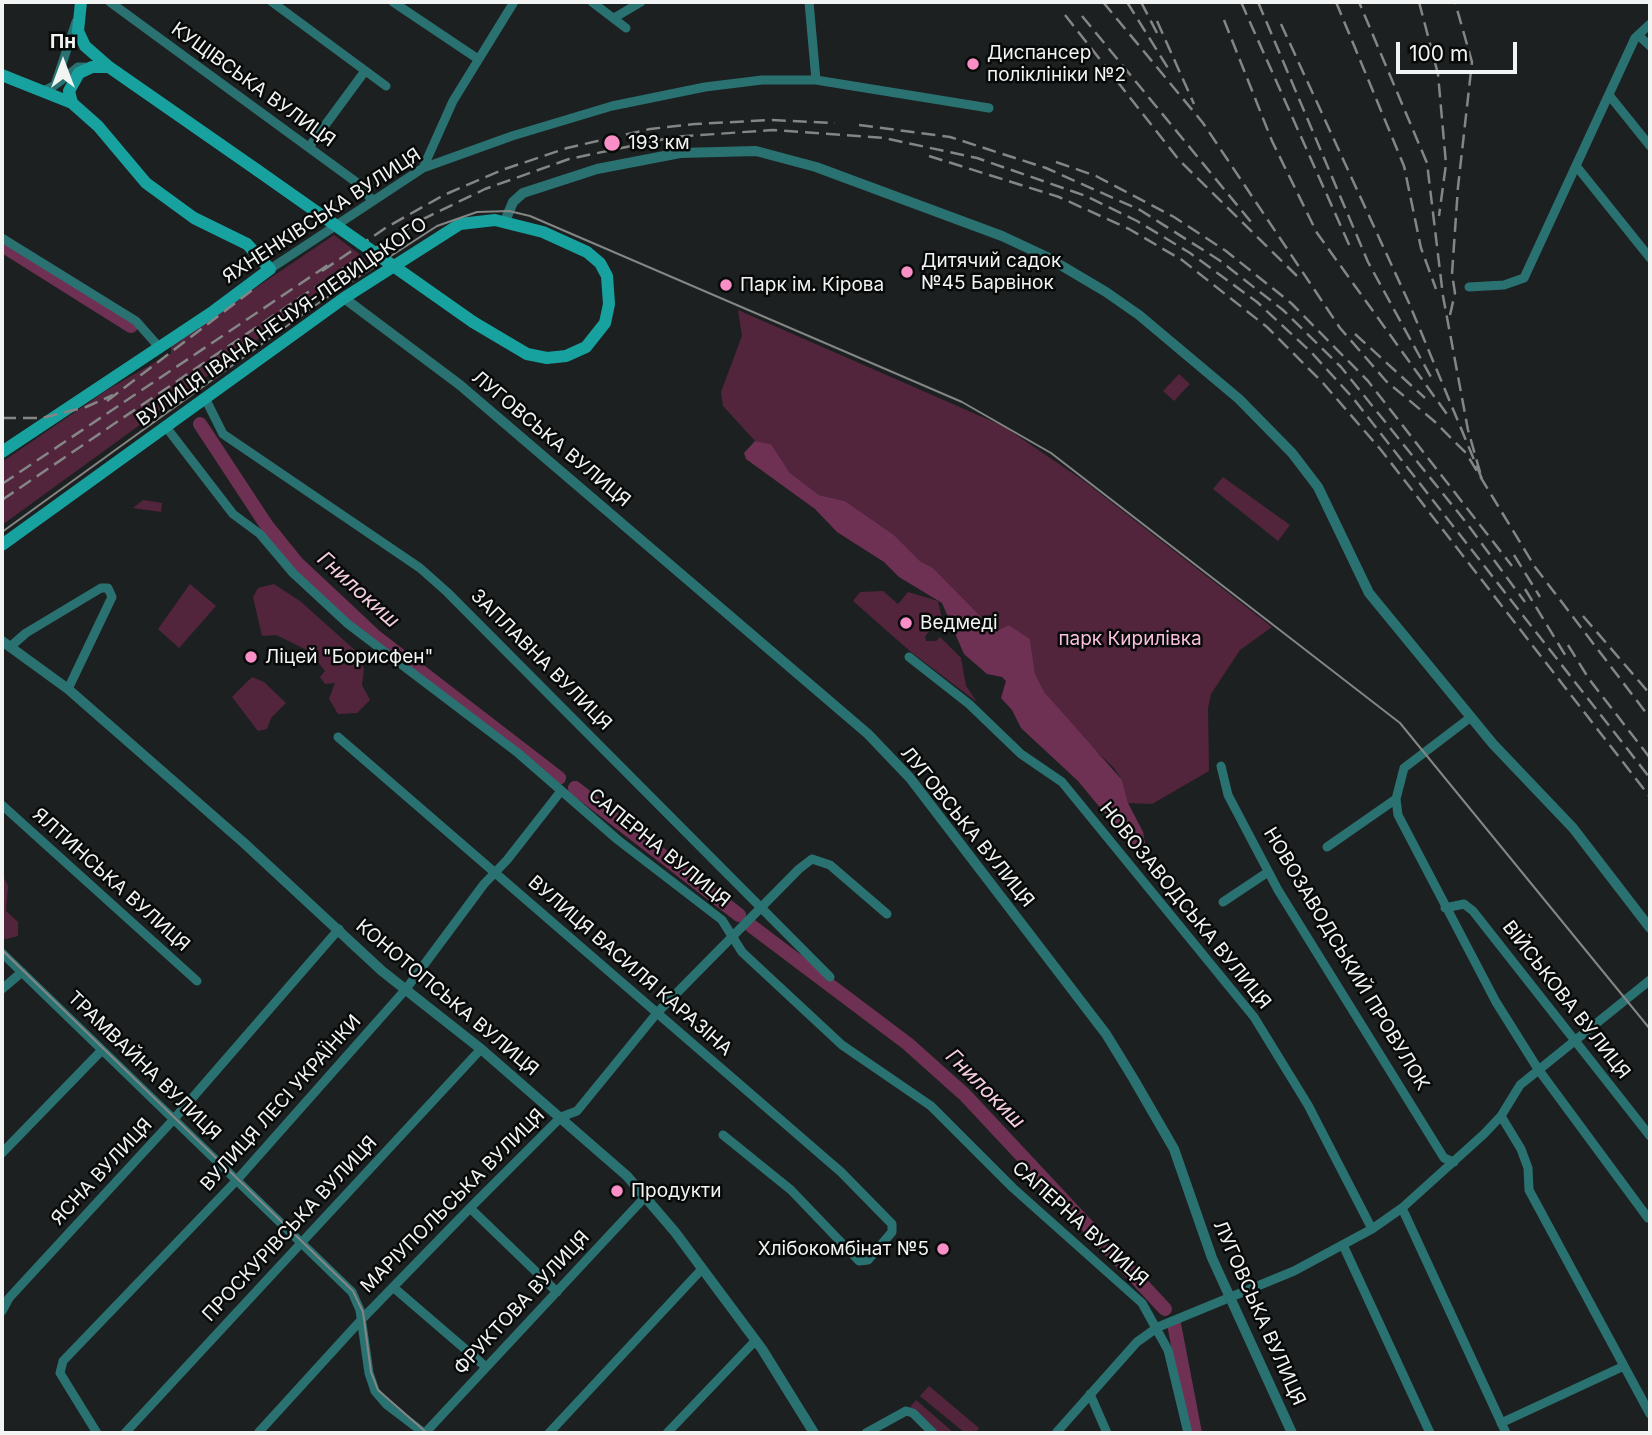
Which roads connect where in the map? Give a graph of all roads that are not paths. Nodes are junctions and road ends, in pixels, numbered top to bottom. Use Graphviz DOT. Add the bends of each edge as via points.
graph roads {
  1 [pos="110,2"];
  2 [pos="272,2"];
  3 [pos="393,2"];
  4 [pos="514,2"];
  5 [pos="592,2"];
  6 [pos="641,2"];
  7 [pos="809,2"];
  8 [pos="80,8"];
  9 [pos="614,18"];
  10 [pos="1650,24"];
  11 [pos="626,28"];
  12 [pos="1639,35"];
  13 [pos="1650,46"];
  14 [pos="478,60"];
  15 [pos="92,67"];
  16 [pos="109,67"];
  17 [pos="365,71"];
  18 [pos="2,75"];
  19 [pos="816,79"];
  20 [pos="386,86"];
  21 [pos="50,88"];
  22 [pos="1609,95"];
  23 [pos="72,103"];
  24 [pos="989,108"];
  25 [pos="1650,146"];
  26 [pos="309,147"];
  27 [pos="1577,167"];
  28 [pos="423,168"];
  29 [pos="373,201"];
  30 [pos="505,221"];
  31 [pos="2,238"];
  32 [pos="1650,258"];
  33 [pos="270,269"];
  34 [pos="1469,287"];
  35 [pos="344,298"];
  36 [pos="159,348"];
  37 [pos="205,398"];
  38 [pos="166,427"];
  39 [pos="2,452"];
  40 [pos="2,545"];
  41 [pos="6,644"];
  42 [pos="909,657"];
  43 [pos="68,689"];
  44 [pos="1471,718"];
  45 [pos="338,737"];
  46 [pos="1221,766"];
  47 [pos="561,791"];
  48 [pos="1396,799"];
  49 [pos="2,806"];
  50 [pos="1327,848"];
  51 [pos="495,872"];
  52 [pos="1268,872"];
  53 [pos="1223,902"];
  54 [pos="761,908"];
  55 [pos="1445,908"];
  56 [pos="887,914"];
  57 [pos="1650,928"];
  58 [pos="339,929"];
  59 [pos="731,936"];
  60 [pos="2,953"];
  61 [pos="22,972"];
  62 [pos="830,977"];
  63 [pos="197,981"];
  64 [pos="1650,981"];
  65 [pos="2,989"];
  66 [pos="406,989"];
  67 [pos="657,1013"];
  68 [pos="1576,1039"];
  69 [pos="481,1049"];
  70 [pos="102,1050"];
  71 [pos="1538,1069"];
  72 [pos="1501,1116"];
  73 [pos="561,1117"];
  74 [pos="174,1119"];
  75 [pos="723,1135"];
  76 [pos="1650,1136"];
  77 [pos="2,1153"];
  78 [pos="1454,1162"];
  79 [pos="237,1180"];
  80 [pos="645,1197"];
  81 [pos="470,1208"];
  82 [pos="1402,1208"];
  83 [pos="1648,1218"];
  84 [pos="1372,1229"];
  85 [pos="301,1241"];
  86 [pos="1343,1245"];
  87 [pos="702,1269"];
  88 [pos="393,1287"];
  89 [pos="557,1292"];
  90 [pos="1231,1297"];
  91 [pos="2,1311"];
  92 [pos="362,1319"];
  93 [pos="1158,1327"];
  94 [pos="755,1341"];
  95 [pos="1624,1366"];
  96 [pos="486,1367"];
  97 [pos="1090,1394"];
  98 [pos="1650,1414"];
  99 [pos="1501,1423"];
  100 [pos="97,1433"];
  101 [pos="125,1433"];
  102 [pos="258,1433"];
  103 [pos="425,1433"];
  104 [pos="549,1433"];
  105 [pos="667,1433"];
  106 [pos="814,1433"];
  107 [pos="866,1433"];
  108 [pos="933,1433"];
  109 [pos="1056,1433"];
  110 [pos="1107,1433"];
  111 [pos="1188,1433"];
  112 [pos="1292,1433"];
  113 [pos="1430,1433"];
  114 [pos="1506,1433"];
  1 -- 26 [label="street, КУЩІВСЬКА ВУЛИЦЯ"];
  2 -- 17 [label="street"];
  3 -- 14 [label="street"];
  4 -- 14 [label="street"];
  5 -- 9 [label="street"];
  6 -- 9 [label="street"];
  7 -- 19 [label="street"];
  8 -- 16 [label="main road, ВУЛИЦЯ ІВАНА НЕЧУЯ-ЛЕВИЦЬКОГО" via="78,31 85,46"];
  8 -- 21 [label="street"];
  9 -- 11 [label="street"];
  10 -- 12 [label="street"];
  12 -- 13 [label="street"];
  12 -- 22 [label="street"];
  14 -- 28 [label="street" via="453,101"];
  15 -- 16 [label="main road"];
  15 -- 21 [label="street" via="78,67"];
  15 -- 23 [label="main road" via="79,73 69,91"];
  16 -- 30 [label="main road, ВУЛИЦЯ ІВАНА НЕЧУЯ-ЛЕВИЦЬКОГО, bridge" via="516,349 547,358 566,356 586,346 605,323 609,285 600,263 560,238"];
  17 -- 20 [label="street"];
  17 -- 26 [label="street"];
  18 -- 21 [label="main road"];
  19 -- 24 [label="street, ЯХНЕНКІВСЬКА ВУЛИЦЯ"];
  19 -- 28 [label="street, ЯХНЕНКІВСЬКА ВУЛИЦЯ" via="705,87 612,106"];
  21 -- 23 [label="main road"];
  22 -- 25 [label="street"];
  22 -- 27 [label="street"];
  23 -- 33 [label="main road" via="146,183 194,218 247,244"];
  26 -- 29 [label="street, КУЩІВСЬКА ВУЛИЦЯ" via="356,182"];
  27 -- 32 [label="street"];
  27 -- 34 [label="street" via="1524,278 1504,285"];
  28 -- 29 [label="street, ЯХНЕНКІВСЬКА ВУЛИЦЯ"];
  29 -- 33 [label="street, ЯХНЕНКІВСЬКА ВУЛИЦЯ"];
  30 -- 35 [label="main road, ВУЛИЦЯ ІВАНА НЕЧУЯ-ЛЕВИЦЬКОГО" via="473,221 447,230"];
  30 -- 44 [label="street" via="513,202 523,193 597,169 680,153 756,151 816,167 1047,257 1139,315 1286,445 1318,486 1369,593"];
  31 -- 36 [label="street" via="136,321"];
  33 -- 36 [label="main road, ЯХНЕНКІВСЬКА ВУЛИЦЯ"];
  35 -- 37 [label="main road, ВУЛИЦЯ ІВАНА НЕЧУЯ-ЛЕВИЦЬКОГО"];
  35 -- 90 [label="street, ЛУГОВСЬКА ВУЛИЦЯ" via="470,394 868,734 910,778 1106,1034 1174,1149 1212,1258"];
  36 -- 39 [label="main road, ЯХНЕНКІВСЬКА ВУЛИЦЯ"];
  37 -- 38 [label="main road, ВУЛИЦЯ ІВАНА НЕЧУЯ-ЛЕВИЦЬКОГО"];
  37 -- 54 [label="street, ЗАПЛАВНА ВУЛИЦЯ" via="223,434 420,568 447,592"];
  38 -- 40 [label="main road, ВУЛИЦЯ ІВАНА НЕЧУЯ-ЛЕВИЦЬКОГО"];
  38 -- 47 [label="street, САПЕРНА ВУЛИЦЯ" via="233,514 260,534 293,573 348,624"];
  41 -- 43 [label="street, КОНОТОПСЬКА ВУЛИЦЯ"];
  41 -- 43 [label="street" via="108,588 112,597"];
  42 -- 84 [label="street, НОВОЗАВОДСЬКА ВУЛИЦЯ" via="969,704 1021,754 1062,782 1254,1017 1308,1105"];
  43 -- 58 [label="street, КОНОТОПСЬКА ВУЛИЦЯ"];
  44 -- 48 [label="street" via="1404,768"];
  44 -- 57 [label="street" via="1573,828"];
  45 -- 51 [label="street, ВУЛИЦЯ ВАСИЛЯ КАРАЗІНА"];
  46 -- 52 [label="street, НОВОЗАВОДСЬКИЙ ПРОВУЛОК" via="1228,794"];
  47 -- 51 [label="street, ВУЛИЦЯ ЛЕСІ УКРАЇНКИ"];
  47 -- 59 [label="street, САПЕРНА ВУЛИЦЯ" via="722,920"];
  48 -- 50 [label="street"];
  48 -- 55 [label="street" via="1398,815"];
  49 -- 63 [label="street, ЯЛТИНСЬКА ВУЛИЦЯ"];
  51 -- 66 [label="street, ВУЛИЦЯ ЛЕСІ УКРАЇНКИ"];
  51 -- 67 [label="street, ВУЛИЦЯ ВАСИЛЯ КАРАЗІНА"];
  52 -- 53 [label="street"];
  52 -- 78 [label="street, НОВОЗАВОДСЬКИЙ ПРОВУЛОК" via="1444,1157"];
  54 -- 56 [label="street, МАРІУПОЛЬСЬКА ВУЛИЦЯ" via="812,859 854,882"];
  54 -- 59 [label="street, МАРІУПОЛЬСЬКА ВУЛИЦЯ"];
  54 -- 62 [label="street, ЗАПЛАВНА ВУЛИЦЯ"];
  55 -- 68 [label="street, ВІЙСЬКОВА ВУЛИЦЯ" via="1464,904 1473,911"];
  55 -- 71 [label="street"];
  58 -- 66 [label="street, КОНОТОПСЬКА ВУЛИЦЯ"];
  58 -- 74 [label="street, ЯСНА ВУЛИЦЯ"];
  59 -- 67 [label="street, МАРІУПОЛЬСЬКА ВУЛИЦЯ"];
  59 -- 93 [label="street, САПЕРНА ВУЛИЦЯ" via="742,952 842,1045 931,1106 1013,1188 1142,1303"];
  60 -- 61 [label="street, ТРАМВАЙНА ВУЛИЦЯ"];
  61 -- 65 [label="street"];
  61 -- 70 [label="street, ТРАМВАЙНА ВУЛИЦЯ"];
  64 -- 68 [label="street"];
  66 -- 69 [label="street, КОНОТОПСЬКА ВУЛИЦЯ"];
  66 -- 79 [label="street, ВУЛИЦЯ ЛЕСІ УКРАЇНКИ"];
  67 -- 73 [label="street, МАРІУПОЛЬСЬКА ВУЛИЦЯ" via="577,1111"];
  67 -- 75 [label="street, ВУЛИЦЯ ВАСИЛЯ КАРАЗІНА" via="841,1172 893,1227 891,1234 861,1262 800,1198"];
  68 -- 71 [label="street"];
  68 -- 76 [label="street, ВІЙСЬКОВА ВУЛИЦЯ"];
  69 -- 73 [label="street, КОНОТОПСЬКА ВУЛИЦЯ"];
  69 -- 85 [label="street, ПРОСКУРІВСЬКА ВУЛИЦЯ"];
  70 -- 74 [label="street, ТРАМВАЙНА ВУЛИЦЯ"];
  70 -- 77 [label="street"];
  71 -- 72 [label="street" via="1520,1085"];
  71 -- 83 [label="street"];
  72 -- 78 [label="street"];
  72 -- 95 [label="street" via="1528,1168 1529,1190"];
  73 -- 80 [label="street, КОНОТОПСЬКА ВУЛИЦЯ"];
  73 -- 81 [label="street, МАРІУПОЛЬСЬКА ВУЛИЦЯ"];
  74 -- 79 [label="street, ТРАМВАЙНА ВУЛИЦЯ"];
  74 -- 91 [label="street, ЯСНА ВУЛИЦЯ" via="9,1297"];
  78 -- 82 [label="street"];
  79 -- 85 [label="street, ТРАМВАЙНА ВУЛИЦЯ"];
  79 -- 100 [label="street, ВУЛИЦЯ ЛЕСІ УКРАЇНКИ" via="59,1367"];
  80 -- 87 [label="street, КОНОТОПСЬКА ВУЛИЦЯ"];
  80 -- 89 [label="street, ФРУКТОВА ВУЛИЦЯ"];
  81 -- 88 [label="street, МАРІУПОЛЬСЬКА ВУЛИЦЯ"];
  81 -- 89 [label="street"];
  82 -- 84 [label="street"];
  82 -- 99 [label="street"];
  84 -- 86 [label="street"];
  85 -- 92 [label="street, ТРАМВАЙНА ВУЛИЦЯ" via="352,1292"];
  85 -- 101 [label="street, ПРОСКУРІВСЬКА ВУЛИЦЯ"];
  86 -- 90 [label="street"];
  86 -- 113 [label="street"];
  87 -- 94 [label="street, КОНОТОПСЬКА ВУЛИЦЯ"];
  87 -- 104 [label="street"];
  88 -- 92 [label="street, МАРІУПОЛЬСЬКА ВУЛИЦЯ"];
  88 -- 96 [label="street"];
  89 -- 96 [label="street, ФРУКТОВА ВУЛИЦЯ"];
  90 -- 93 [label="street"];
  90 -- 112 [label="street, ЛУГОВСЬКА ВУЛИЦЯ"];
  92 -- 102 [label="street, МАРІУПОЛЬСЬКА ВУЛИЦЯ"];
  92 -- 103 [label="street, ТРАМВАЙНА ВУЛИЦЯ" via="376,1391"];
  93 -- 97 [label="street"];
  93 -- 111 [label="street, САПЕРНА ВУЛИЦЯ"];
  94 -- 105 [label="street"];
  94 -- 106 [label="street, КОНОТОПСЬКА ВУЛИЦЯ"];
  95 -- 98 [label="street"];
  95 -- 99 [label="street"];
  96 -- 103 [label="street, ФРУКТОВА ВУЛИЦЯ"];
  97 -- 109 [label="street"];
  97 -- 110 [label="street"];
  99 -- 114 [label="street"];
  107 -- 108 [label="street" via="906,1411"];
}
